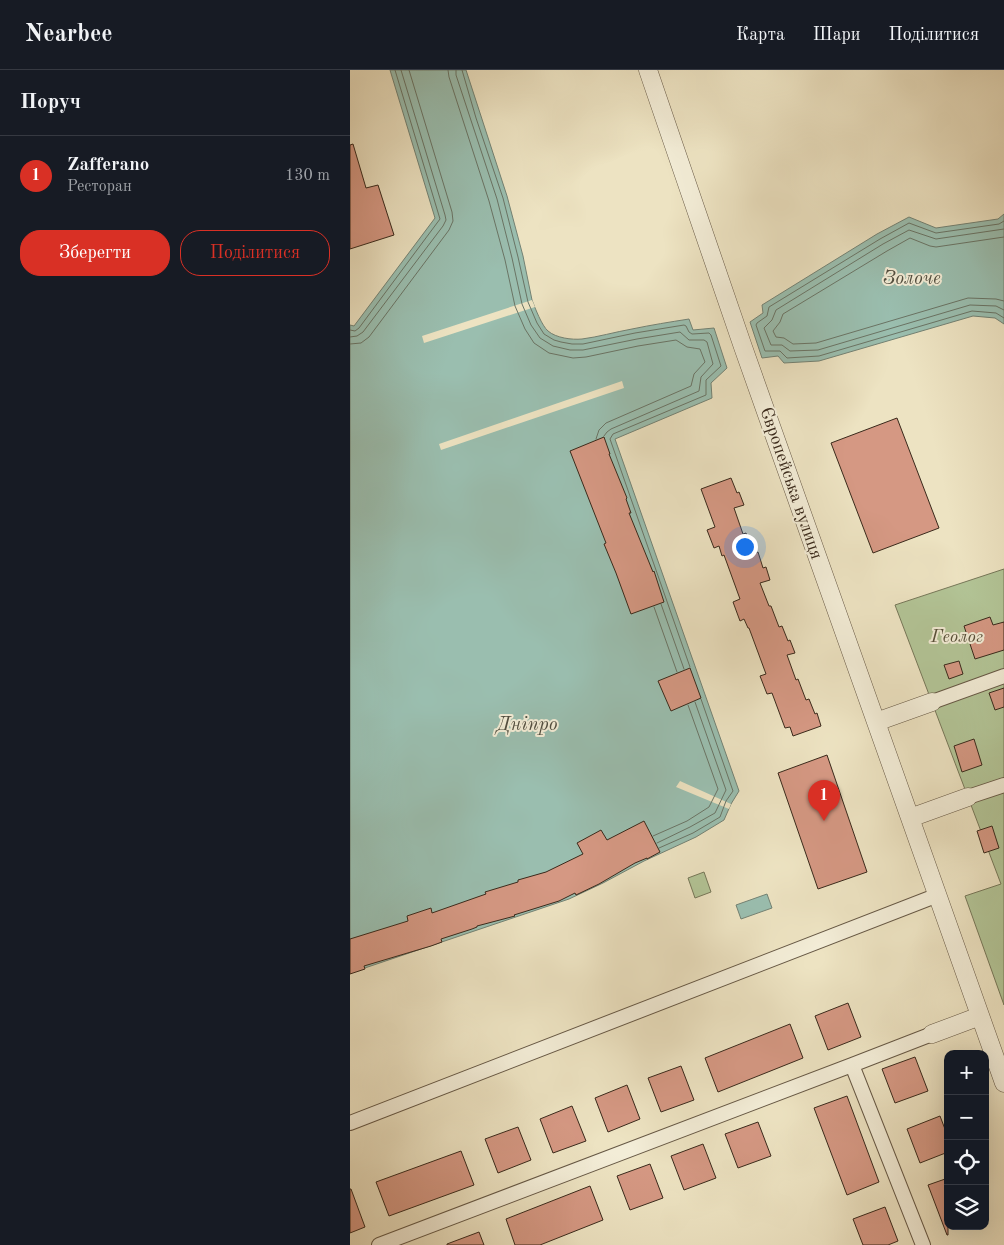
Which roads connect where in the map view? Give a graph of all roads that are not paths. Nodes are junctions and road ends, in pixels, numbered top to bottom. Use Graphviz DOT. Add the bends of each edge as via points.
graph roads {
  1 [pos="648,70"];
  2 [pos="1004,676"];
  3 [pos="932,702"];
  4 [pos="876,722"];
  5 [pos="1004,785"];
  6 [pos="968,797"];
  7 [pos="910,818"];
  8 [pos="938,895"];
  9 [pos="980,1016"];
  10 [pos="932,1034"];
  11 [pos="852,1065"];
  12 [pos="1004,1083"];
  13 [pos="350,1123"];
  14 [pos="379,1245"];
  15 [pos="923,1245"];
  1 -- 4 [label="street, Європейська вулиця"];
  2 -- 3 [label="street"];
  3 -- 4 [label="street"];
  4 -- 7 [label="street, Європейська вулиця"];
  5 -- 6 [label="street"];
  6 -- 7 [label="street"];
  7 -- 8 [label="street, Європейська вулиця"];
  8 -- 9 [label="street, Європейська вулиця"];
  8 -- 13 [label="street"];
  9 -- 10 [label="street"];
  9 -- 12 [label="street, Європейська вулиця"];
  10 -- 11 [label="street"];
  11 -- 14 [label="street"];
  11 -- 15 [label="street"];
}
